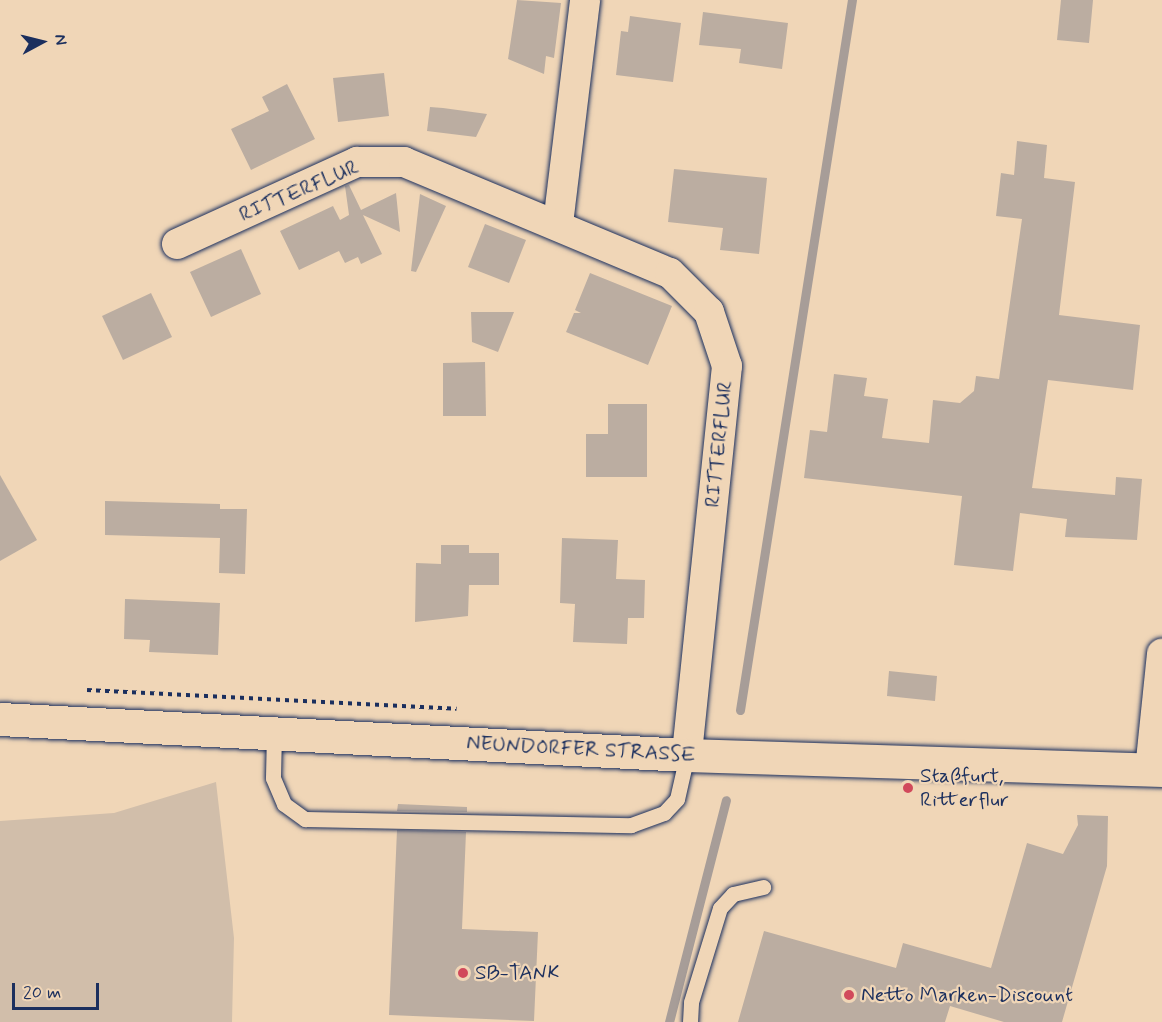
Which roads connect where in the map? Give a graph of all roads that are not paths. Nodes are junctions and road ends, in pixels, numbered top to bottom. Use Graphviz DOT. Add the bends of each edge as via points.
graph roads {
  1 [pos="585,0"];
  2 [pos="558,224"];
  3 [pos="177,244"];
  4 [pos="1162,654"];
  5 [pos="0,719"];
  6 [pos="274,733"];
  7 [pos="687,755"];
  8 [pos="1156,770"];
  9 [pos="763,887"];
  10 [pos="690,1022"];
  1 -- 2 [label="street"];
  2 -- 3 [label="street, RITTERFLUR" via="404,162 357,162"];
  2 -- 7 [label="street, RITTERFLUR" via="670,273 709,312 727,366"];
  4 -- 8 [label="street"];
  5 -- 6 [label="main road, NEUNDORFER STRASSE"];
  6 -- 7 [label="main road, NEUNDORFER STRASSE"];
  6 -- 7 [label="lane" via="273,778 284,804 305,819 631,825 664,813 677,799"];
  7 -- 8 [label="main road, NEUNDORFER STRASSE"];
  9 -- 10 [label="lane" via="733,894 720,908 691,1002"];
}
